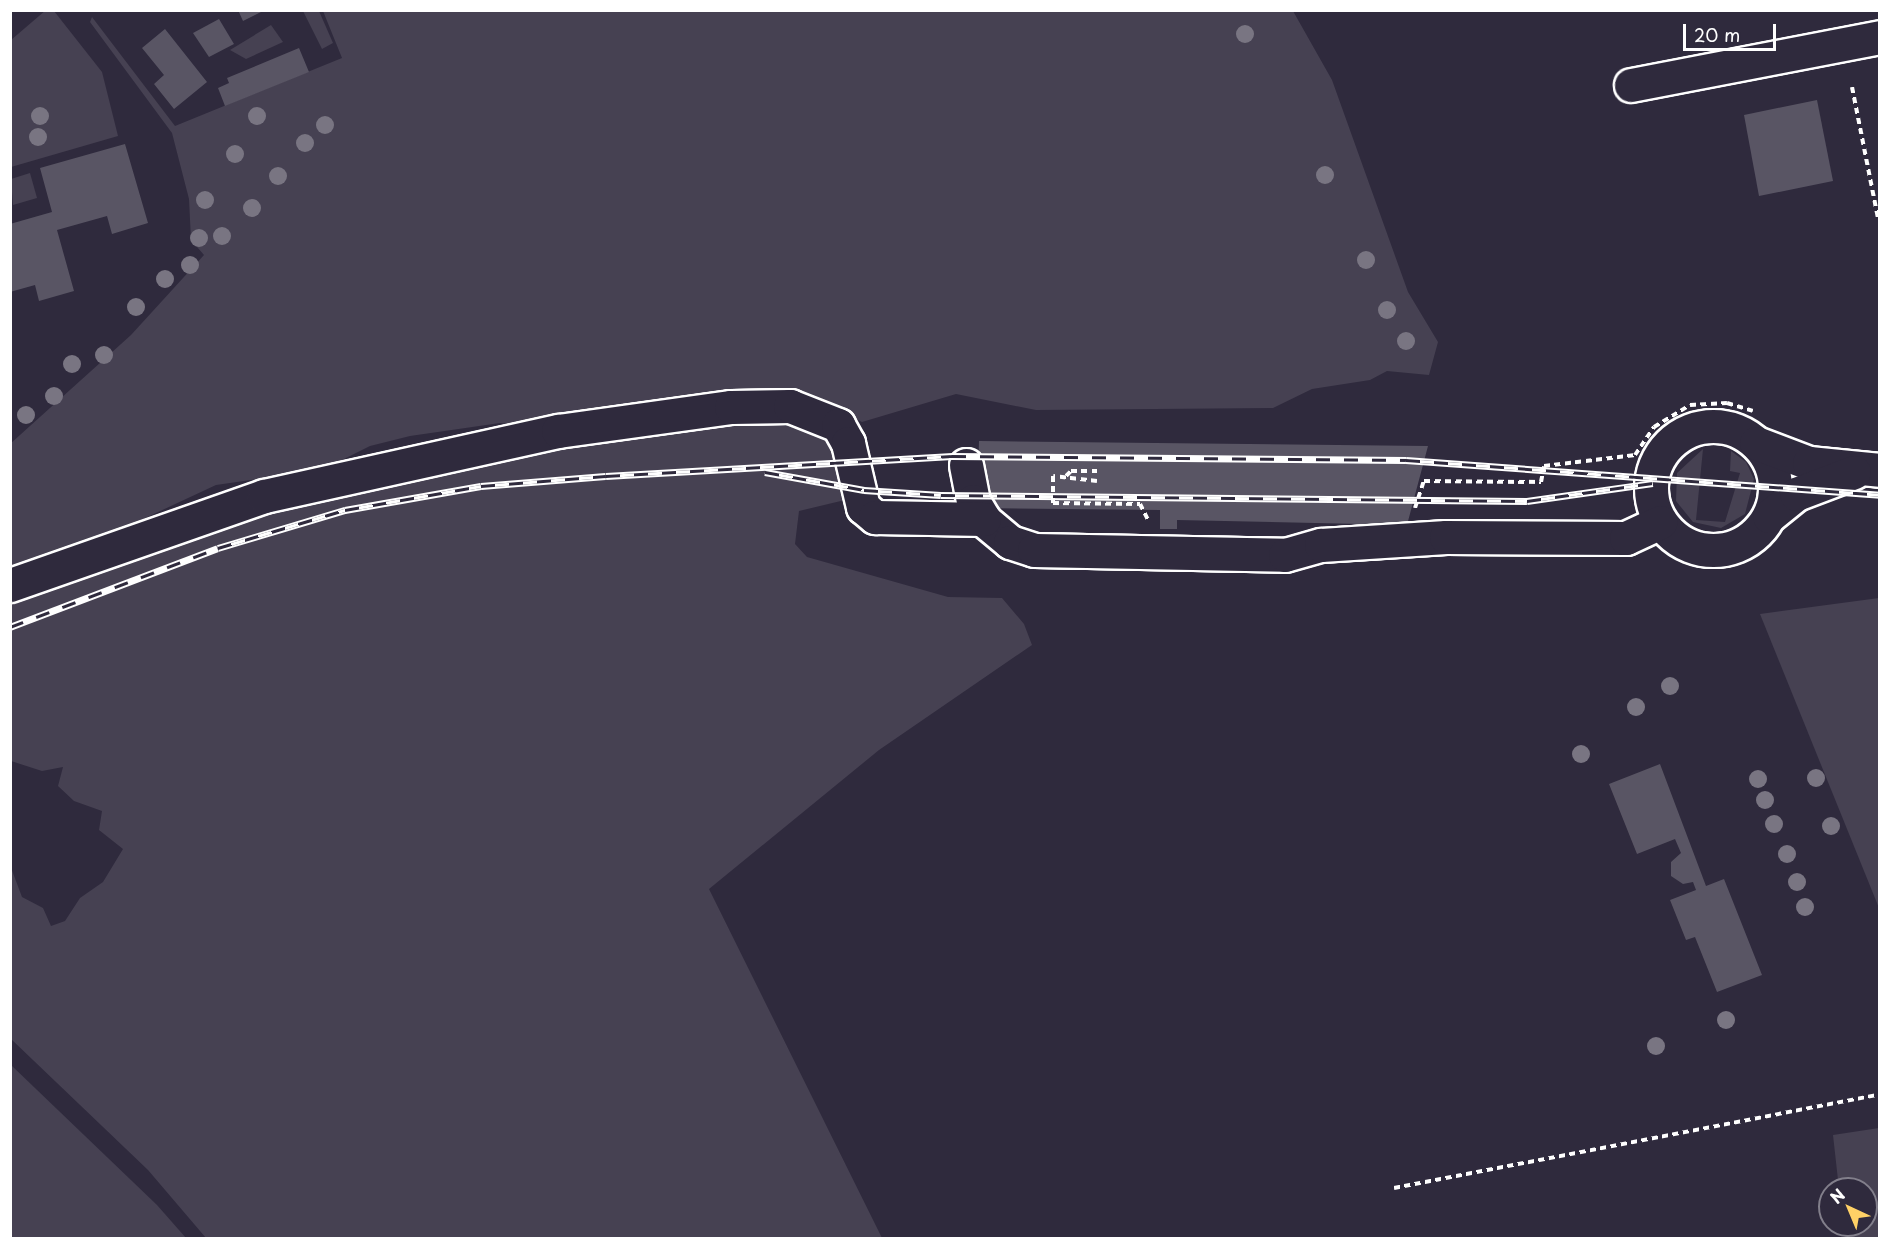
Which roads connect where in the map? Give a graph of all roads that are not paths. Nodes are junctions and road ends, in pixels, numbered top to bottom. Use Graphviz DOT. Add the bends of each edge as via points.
graph roads {
  1 [pos="1880,37"];
  2 [pos="1631,85"];
  3 [pos="1756,443"];
  4 [pos="966,465"];
  5 [pos="1871,470"];
  6 [pos="1769,516"];
  7 [pos="984,519"];
  8 [pos="1661,522"];
  9 [pos="10,585"];
  1 -- 2 [label="street"];
  3 -- 5 [label="street" via="1809,463"];
  3 -- 6 [label="street" via="1775,483"];
  3 -- 8 [label="street" via="1733,430 1705,427 1669,445 1652,482"];
  4 -- 7 [label="street" via="972,501"];
  5 -- 6 [label="street" via="1796,494"];
  6 -- 8 [label="street" via="1747,540 1716,550 1684,543"];
  7 -- 8 [label="street" via="1010,542 1034,550 1271,555 1321,546 1446,537 1626,538"];
  7 -- 9 [label="street" via="875,517 863,507 849,443 838,425 790,406 731,407 558,431 276,493"];
}
